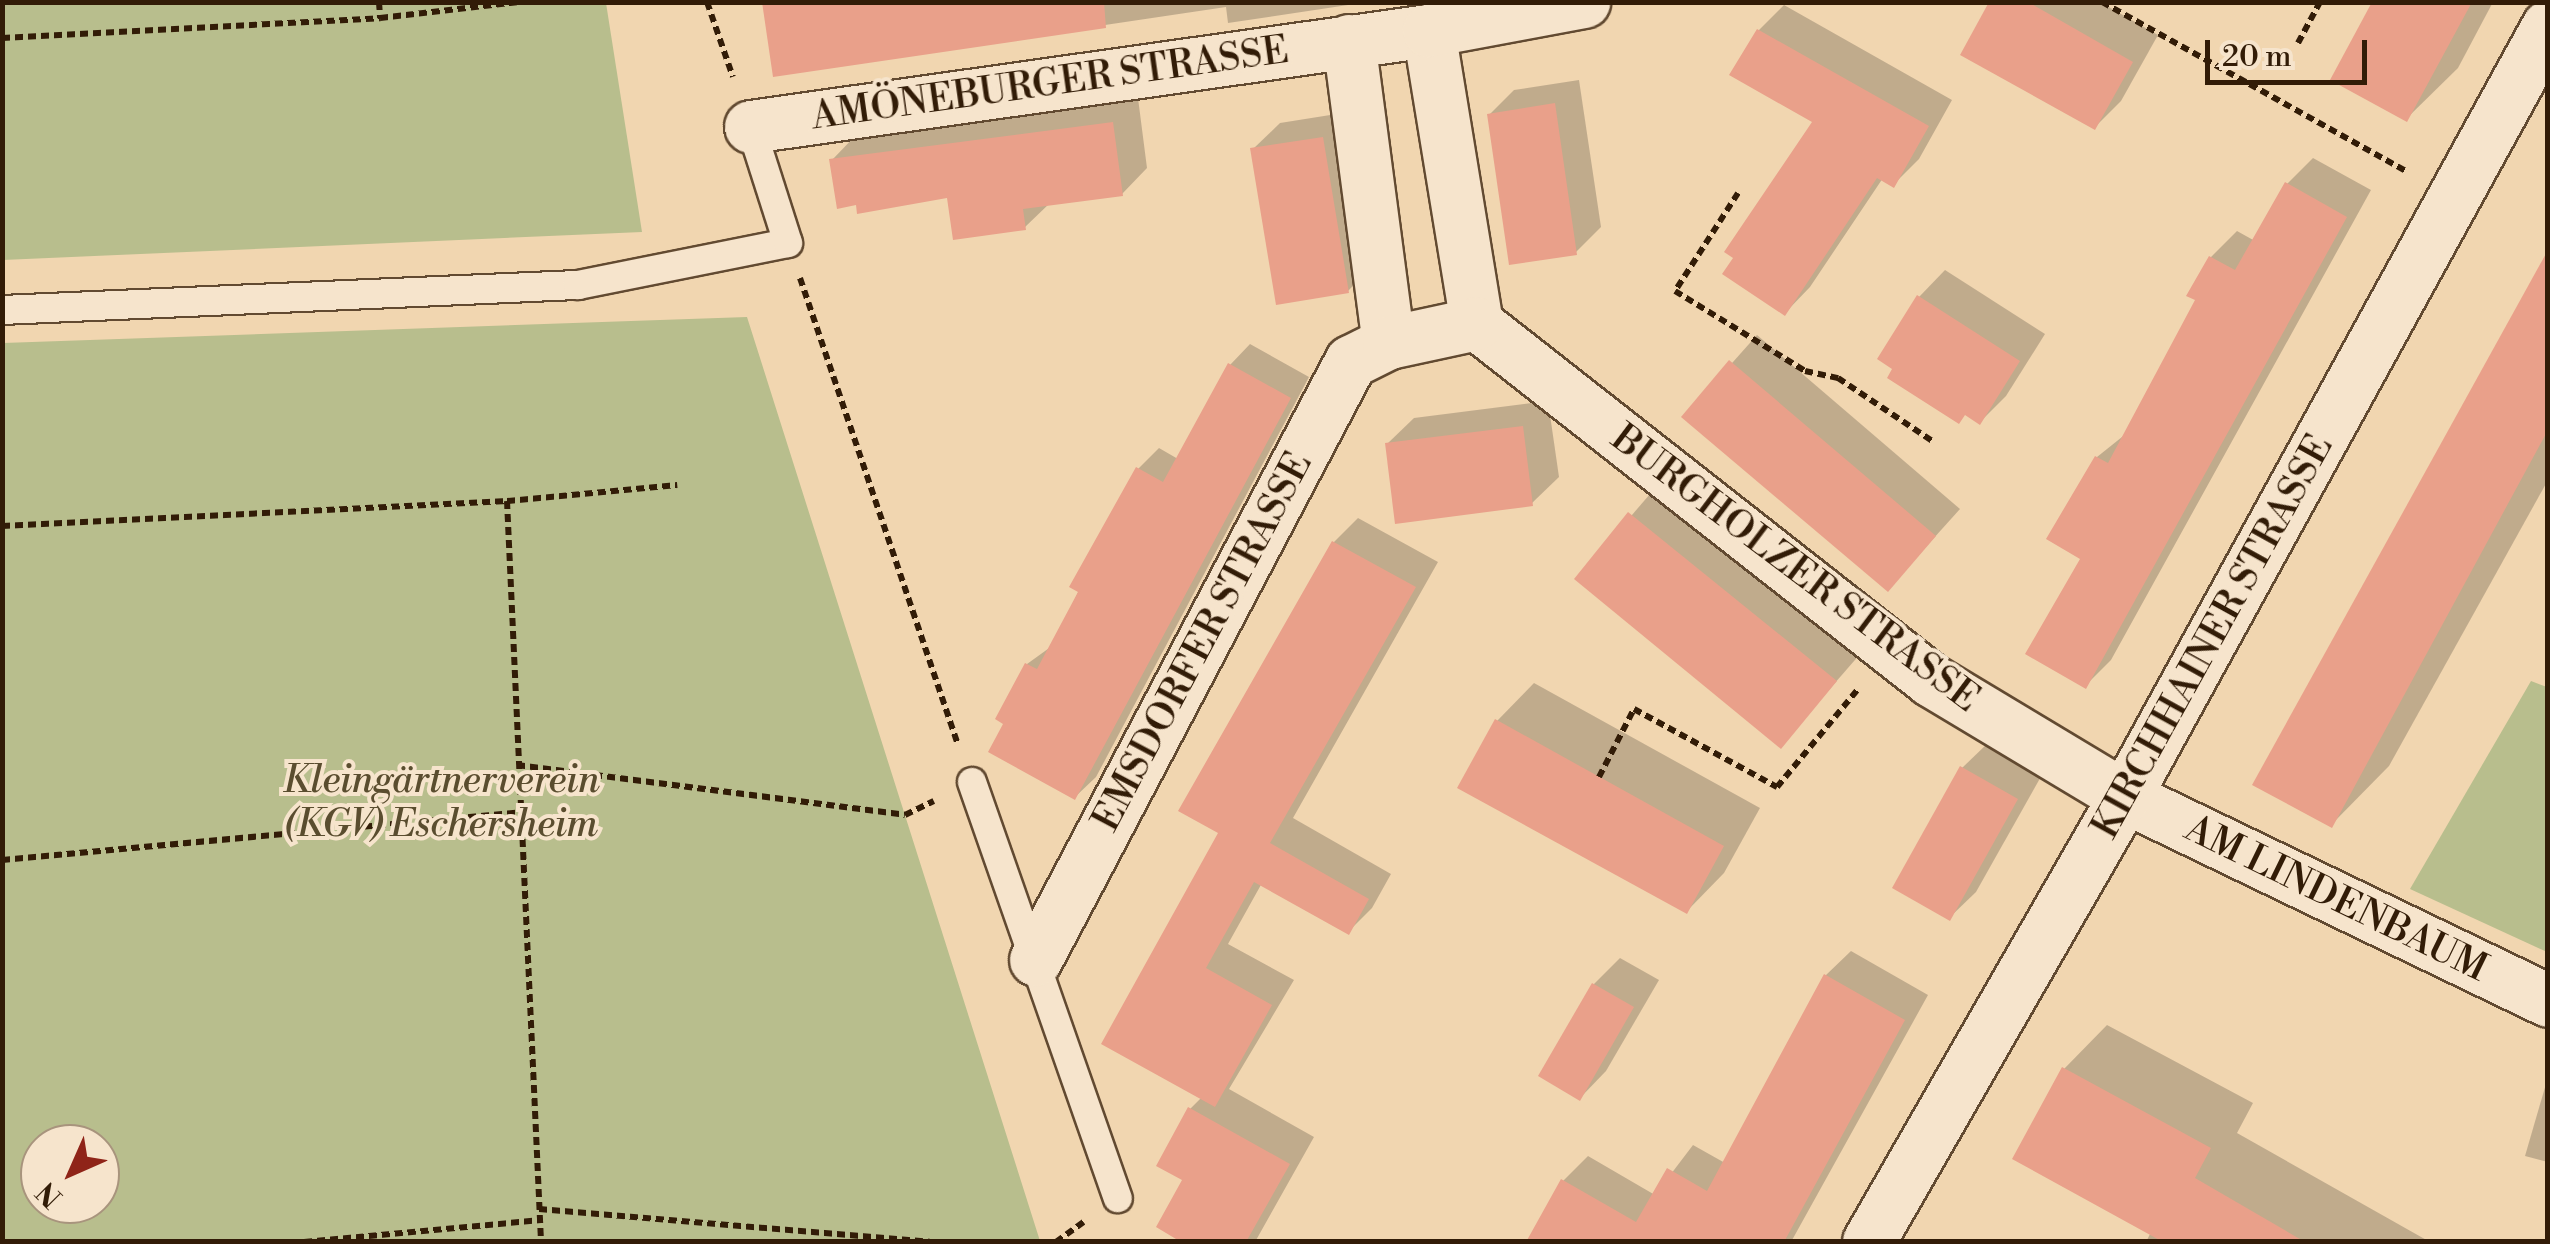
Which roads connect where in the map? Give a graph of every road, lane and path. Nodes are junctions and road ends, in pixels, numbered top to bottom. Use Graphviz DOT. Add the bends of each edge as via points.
graph roads {
  1 [pos="379,2"];
  2 [pos="519,2"];
  3 [pos="706,2"];
  4 [pos="1584,2"];
  5 [pos="2102,2"];
  6 [pos="2320,2"];
  7 [pos="380,18"];
  8 [pos="2548,28"];
  9 [pos="1429,30"];
  10 [pos="2,38"];
  11 [pos="1349,41"];
  12 [pos="2298,43"];
  13 [pos="751,126"];
  14 [pos="1738,192"];
  15 [pos="2454,198"];
  16 [pos="788,244"];
  17 [pos="2,310"];
  18 [pos="1478,324"];
  19 [pos="1389,343"];
  20 [pos="1932,441"];
  21 [pos="677,485"];
  22 [pos="506,501"];
  23 [pos="2,526"];
  24 [pos="1892,649"];
  25 [pos="517,764"];
  26 [pos="1599,777"];
  27 [pos="972,782"];
  28 [pos="2125,797"];
  29 [pos="523,812"];
  30 [pos="2,860"];
  31 [pos="1036,960"];
  32 [pos="2548,1000"];
  33 [pos="1118,1198"];
  34 [pos="539,1209"];
  35 [pos="540,1220"];
  36 [pos="304,1242"];
  37 [pos="541,1242"];
  38 [pos="930,1242"];
  39 [pos="1870,1242"];
  1 -- 7 [label="path"];
  2 -- 7 [label="path"];
  3 -- 13 [label="path"];
  4 -- 9 [label="street"];
  5 -- 15 [label="path"];
  6 -- 12 [label="path"];
  7 -- 10 [label="path"];
  8 -- 15 [label="street, KIRCHHAINER STRASSE"];
  9 -- 11 [label="street, AMÖNEBURGER STRASSE"];
  9 -- 18 [label="street"];
  11 -- 13 [label="street, AMÖNEBURGER STRASSE"];
  11 -- 19 [label="street"];
  13 -- 16 [label="lane"];
  14 -- 20 [label="path" via="1675,290 1805,371 1838,378"];
  15 -- 28 [label="street, KIRCHHAINER STRASSE"];
  16 -- 17 [label="lane" via="578,285"];
  16 -- 27 [label="path"];
  18 -- 19 [label="street, EMSDORFER STRASSE"];
  18 -- 24 [label="street, BURGHOLZER STRASSE"];
  19 -- 31 [label="street, EMSDORFER STRASSE" via="1351,362"];
  21 -- 22 [label="path"];
  22 -- 23 [label="path"];
  22 -- 25 [label="path"];
  24 -- 26 [label="path" via="1777,787 1634,709"];
  24 -- 28 [label="street, BURGHOLZER STRASSE" via="1932,681"];
  25 -- 27 [label="path" via="906,815"];
  25 -- 29 [label="path"];
  27 -- 31 [label="lane"];
  28 -- 32 [label="street, AM LINDENBAUM"];
  28 -- 39 [label="street, KIRCHHAINER STRASSE"];
  29 -- 30 [label="path"];
  29 -- 34 [label="path"];
  31 -- 33 [label="lane"];
  34 -- 35 [label="path"];
  34 -- 38 [label="path"];
  35 -- 36 [label="path"];
  35 -- 37 [label="path"];
}
